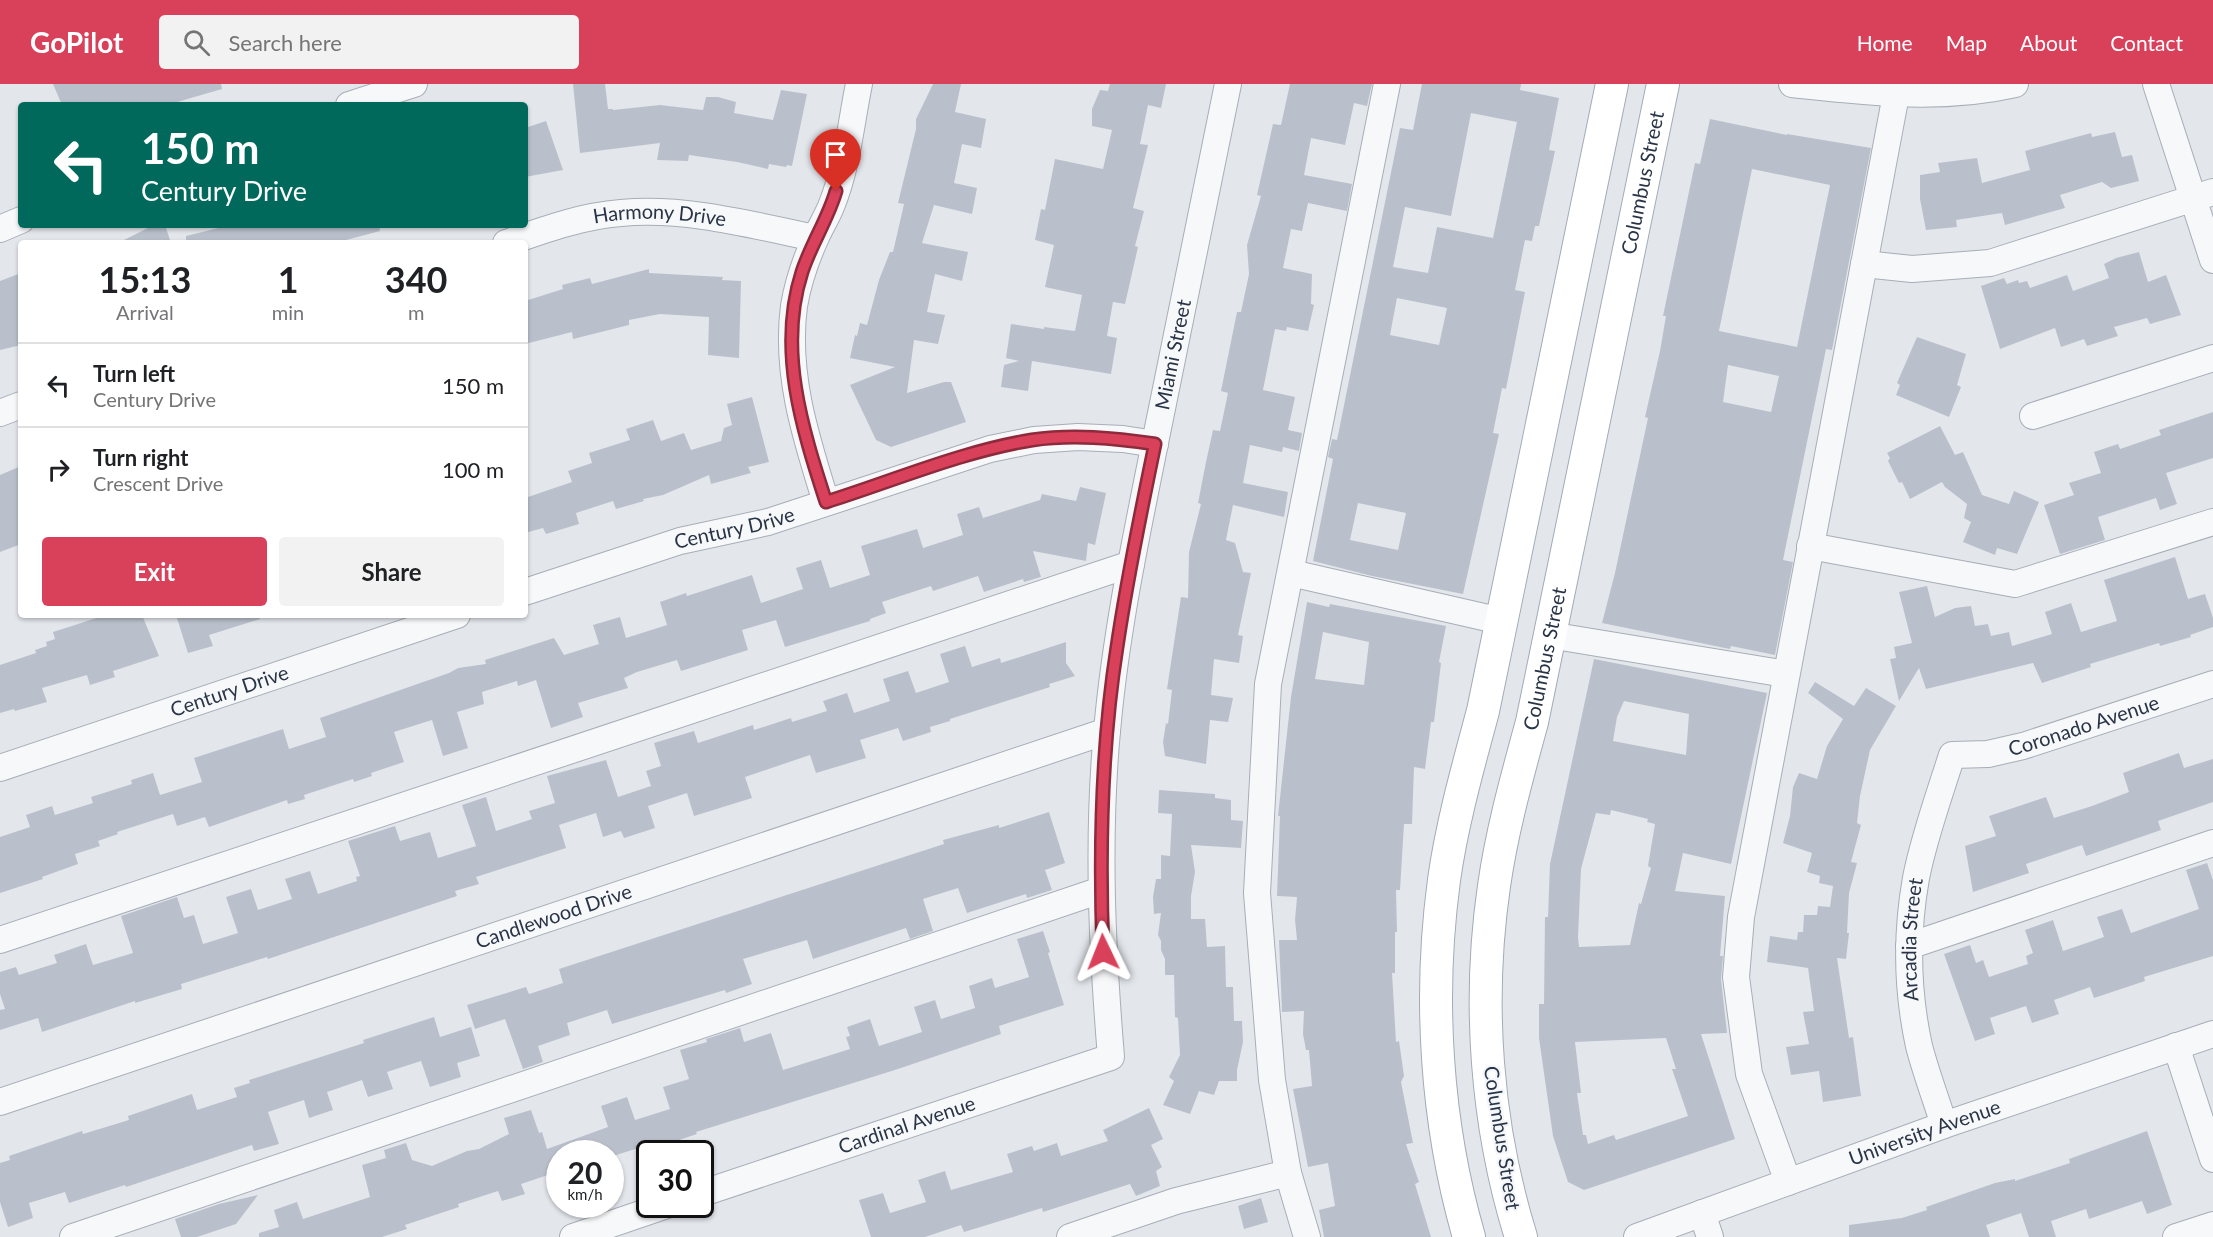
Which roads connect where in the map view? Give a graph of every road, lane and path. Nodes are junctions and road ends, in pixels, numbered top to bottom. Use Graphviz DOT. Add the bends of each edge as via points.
graph roads {
  1 [pos="414,84"];
  2 [pos="859,84"];
  3 [pos="1228,84"];
  4 [pos="1387,84"];
  5 [pos="1612,84"];
  6 [pos="1663,84"];
  7 [pos="1792,84"];
  8 [pos="2015,84"];
  9 [pos="2156,84"];
  10 [pos="1897,89"];
  11 [pos="358,102"];
  12 [pos="2203,195"];
  13 [pos="18,221"];
  14 [pos="0,229"];
  15 [pos="815,238"];
  16 [pos="515,240"];
  17 [pos="2213,260"];
  18 [pos="1864,264"];
  19 [pos="2213,358"];
  20 [pos="18,406"];
  21 [pos="0,413"];
  22 [pos="2033,416"];
  23 [pos="1155,444"];
  24 [pos="826,502"];
  25 [pos="2213,522"];
  26 [pos="1810,546"];
  27 [pos="1131,564"];
  28 [pos="1291,573"];
  29 [pos="528,591"];
  30 [pos="448,618"];
  31 [pos="1501,621"];
  32 [pos="1550,635"];
  33 [pos="1786,674"];
  34 [pos="2213,684"];
  35 [pos="1107,731"];
  36 [pos="1952,755"];
  37 [pos="0,768"];
  38 [pos="2213,843"];
  39 [pos="1101,890"];
  40 [pos="0,940"];
  41 [pos="1909,946"];
  42 [pos="2213,1034"];
  43 [pos="2176,1046"];
  44 [pos="1111,1057"];
  45 [pos="0,1102"];
  46 [pos="1944,1125"];
  47 [pos="2213,1159"];
  48 [pos="1288,1173"];
  49 [pos="1788,1182"];
  50 [pos="714,1189"];
  51 [pos="649,1218"];
  52 [pos="1706,1225"];
  53 [pos="2213,1225"];
  54 [pos="636,1227"];
  55 [pos="74,1237"];
  56 [pos="573,1237"];
  57 [pos="1070,1237"];
  58 [pos="1307,1237"];
  59 [pos="1469,1237"];
  60 [pos="1521,1237"];
  61 [pos="1637,1237"];
  62 [pos="2176,1237"];
  1 -- 11 [label="street"];
  2 -- 15 [label="street" via="840,177"];
  3 -- 23 [label="street, Miami Street"];
  4 -- 28 [label="street"];
  5 -- 31 [label="main road"];
  6 -- 32 [label="main road, Columbus Street"];
  7 -- 10 [label="street"];
  8 -- 10 [label="street" via="1949,94"];
  9 -- 12 [label="street"];
  10 -- 18 [label="street"];
  12 -- 17 [label="street"];
  12 -- 18 [label="street" via="1990,263 1912,269"];
  13 -- 14 [label="street"];
  15 -- 16 [label="street, Harmony Drive" via="663,211 571,221"];
  15 -- 24 [label="street" via="794,306 792,343 803,431"];
  18 -- 26 [label="street"];
  19 -- 22 [label="street"];
  20 -- 21 [label="street"];
  23 -- 24 [label="street, Century Drive" via="1078,437 1034,440 990,449"];
  23 -- 27 [label="street, Miami Street"];
  24 -- 29 [label="street, Century Drive" via="768,522 680,541"];
  25 -- 26 [label="street" via="2015,584"];
  26 -- 33 [label="street"];
  27 -- 35 [label="street, Miami Street"];
  27 -- 40 [label="street"];
  28 -- 31 [label="street"];
  28 -- 48 [label="street" via="1268,684 1257,893 1272,1080"];
  30 -- 37 [label="street, Century Drive"];
  31 -- 59 [label="main road" via="1456,816 1444,880 1437,957 1436,1033 1443,1109"];
  32 -- 33 [label="street"];
  32 -- 60 [label="main road, Columbus Street" via="1532,722 1506,816 1487,959 1486,1031 1492,1103 1501,1160"];
  33 -- 49 [label="street" via="1741,917 1736,977 1749,1074"];
  34 -- 36 [label="street, Coronado Avenue" via="2023,746 1988,754"];
  35 -- 39 [label="street, Miami Street"];
  35 -- 45 [label="street, Candlewood Drive"];
  36 -- 41 [label="street, Arcadia Street" via="1916,877"];
  38 -- 41 [label="street"];
  39 -- 44 [label="street, Miami Street"];
  39 -- 55 [label="street"];
  41 -- 46 [label="street, Arcadia Street" via="1911,1000 1920,1047"];
  42 -- 43 [label="street, University Avenue"];
  43 -- 46 [label="street, University Avenue"];
  43 -- 47 [label="street"];
  44 -- 50 [label="street, Cardinal Avenue"];
  46 -- 49 [label="street, University Avenue"];
  48 -- 57 [label="street" via="1176,1201"];
  48 -- 58 [label="street"];
  49 -- 52 [label="street, University Avenue"];
  51 -- 54 [label="street"];
  52 -- 61 [label="street, University Avenue"];
  53 -- 62 [label="street"];
  54 -- 56 [label="street"];
}
